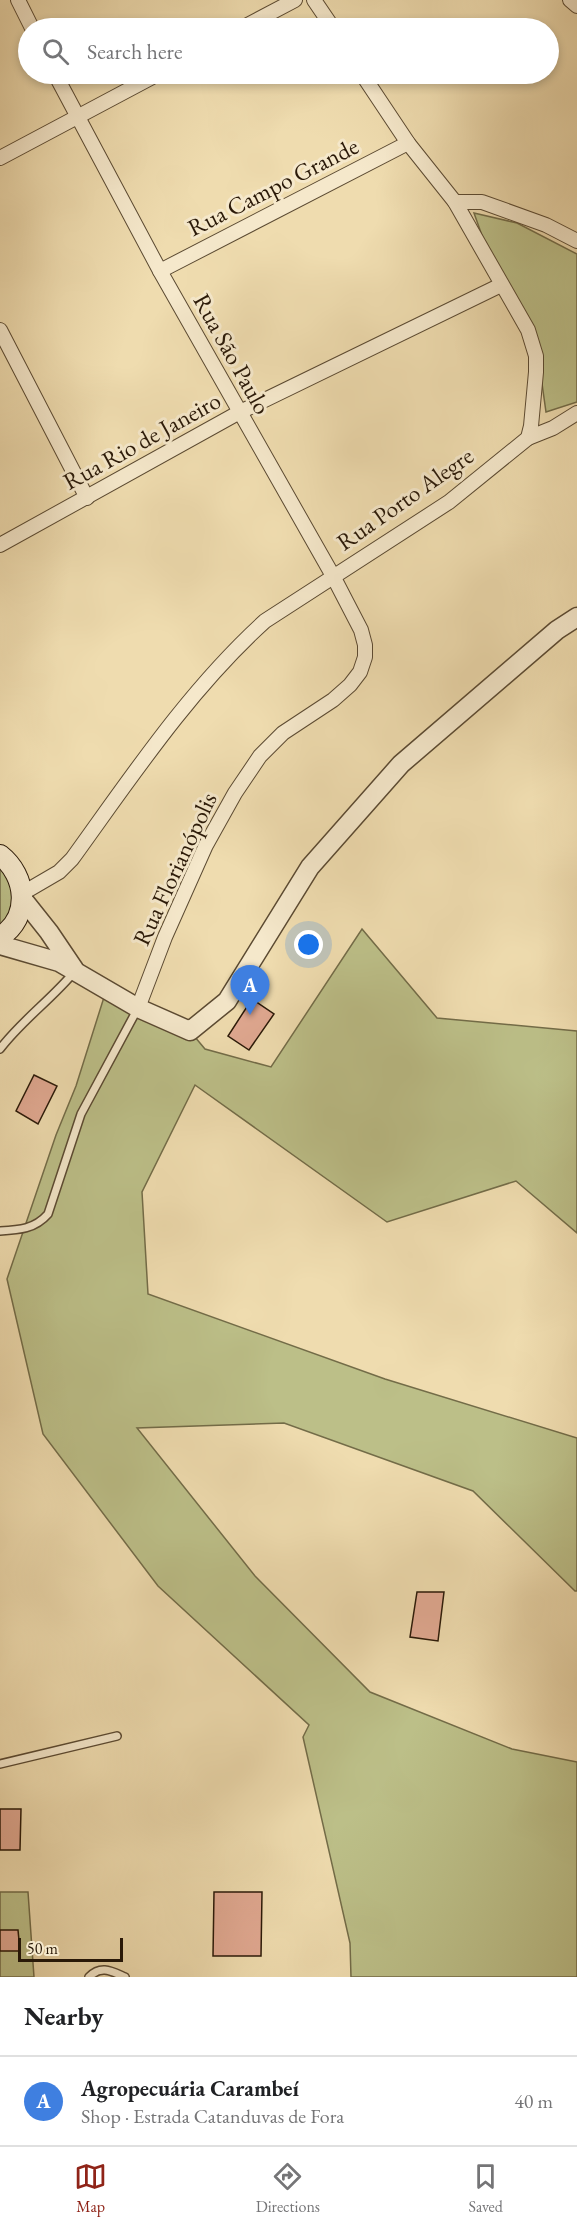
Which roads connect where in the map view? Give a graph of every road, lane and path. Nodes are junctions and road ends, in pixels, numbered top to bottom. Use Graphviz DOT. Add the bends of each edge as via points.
graph roads {
  1 [pos="18,0"];
  2 [pos="295,0"];
  3 [pos="314,0"];
  4 [pos="570,0"];
  5 [pos="577,6"];
  6 [pos="27,18"];
  7 [pos="261,18"];
  8 [pos="326,18"];
  9 [pos="60,84"];
  10 [pos="139,84"];
  11 [pos="369,84"];
  12 [pos="76,117"];
  13 [pos="408,143"];
  14 [pos="0,158"];
  15 [pos="455,202"];
  16 [pos="577,241"];
  17 [pos="160,271"];
  18 [pos="501,285"];
  19 [pos="0,330"];
  20 [pos="238,413"];
  21 [pos="577,413"];
  22 [pos="528,438"];
  23 [pos="87,498"];
  24 [pos="0,545"];
  25 [pos="333,576"];
  26 [pos="577,616"];
  27 [pos="365,657"];
  28 [pos="0,855"];
  29 [pos="22,896"];
  30 [pos="0,937"];
  31 [pos="0,945"];
  32 [pos="75,970"];
  33 [pos="138,1008"];
  34 [pos="0,1049"];
  35 [pos="0,1231"];
  36 [pos="117,1736"];
  37 [pos="0,1764"];
  38 [pos="89,1977"];
  39 [pos="125,1977"];
  1 -- 6 [label="street"];
  2 -- 7 [label="street"];
  3 -- 8 [label="street"];
  4 -- 5 [label="street"];
  9 -- 12 [label="street, Rua São Paulo"];
  10 -- 12 [label="street"];
  11 -- 13 [label="street"];
  12 -- 14 [label="street"];
  12 -- 17 [label="street, Rua São Paulo"];
  13 -- 15 [label="street"];
  13 -- 17 [label="street, Rua Campo Grande"];
  15 -- 16 [label="street" via="482,202 546,225"];
  15 -- 18 [label="street"];
  17 -- 20 [label="street, Rua São Paulo"];
  18 -- 20 [label="street, Rua Rio de Janeiro"];
  18 -- 22 [label="street" via="519,311 536,356"];
  19 -- 23 [label="street"];
  20 -- 23 [label="street, Rua Rio de Janeiro"];
  20 -- 25 [label="street, Rua São Paulo"];
  21 -- 22 [label="street, Rua Porto Alegre"];
  22 -- 25 [label="street, Rua Porto Alegre" via="449,502"];
  23 -- 24 [label="street, Rua Rio de Janeiro"];
  25 -- 27 [label="street, Rua São Paulo" via="361,630"];
  25 -- 29 [label="street, Rua Porto Alegre" via="265,621 241,644 168,726 72,859"];
  26 -- 33 [label="street" via="401,764 310,867 227,1000 190,1031"];
  27 -- 33 [label="street, Rua Florianópolis" via="350,684 283,733 260,756 235,793 206,844"];
  28 -- 29 [label="main road" via="17,874"];
  29 -- 30 [label="main road" via="16,921"];
  29 -- 32 [label="street"];
  31 -- 32 [label="street"];
  32 -- 33 [label="street"];
  32 -- 34 [label="lane"];
  33 -- 35 [label="lane" via="81,1114 48,1214 33,1227"];
  36 -- 37 [label="lane"];
  38 -- 39 [label="lane" via="106,1969"];
}
